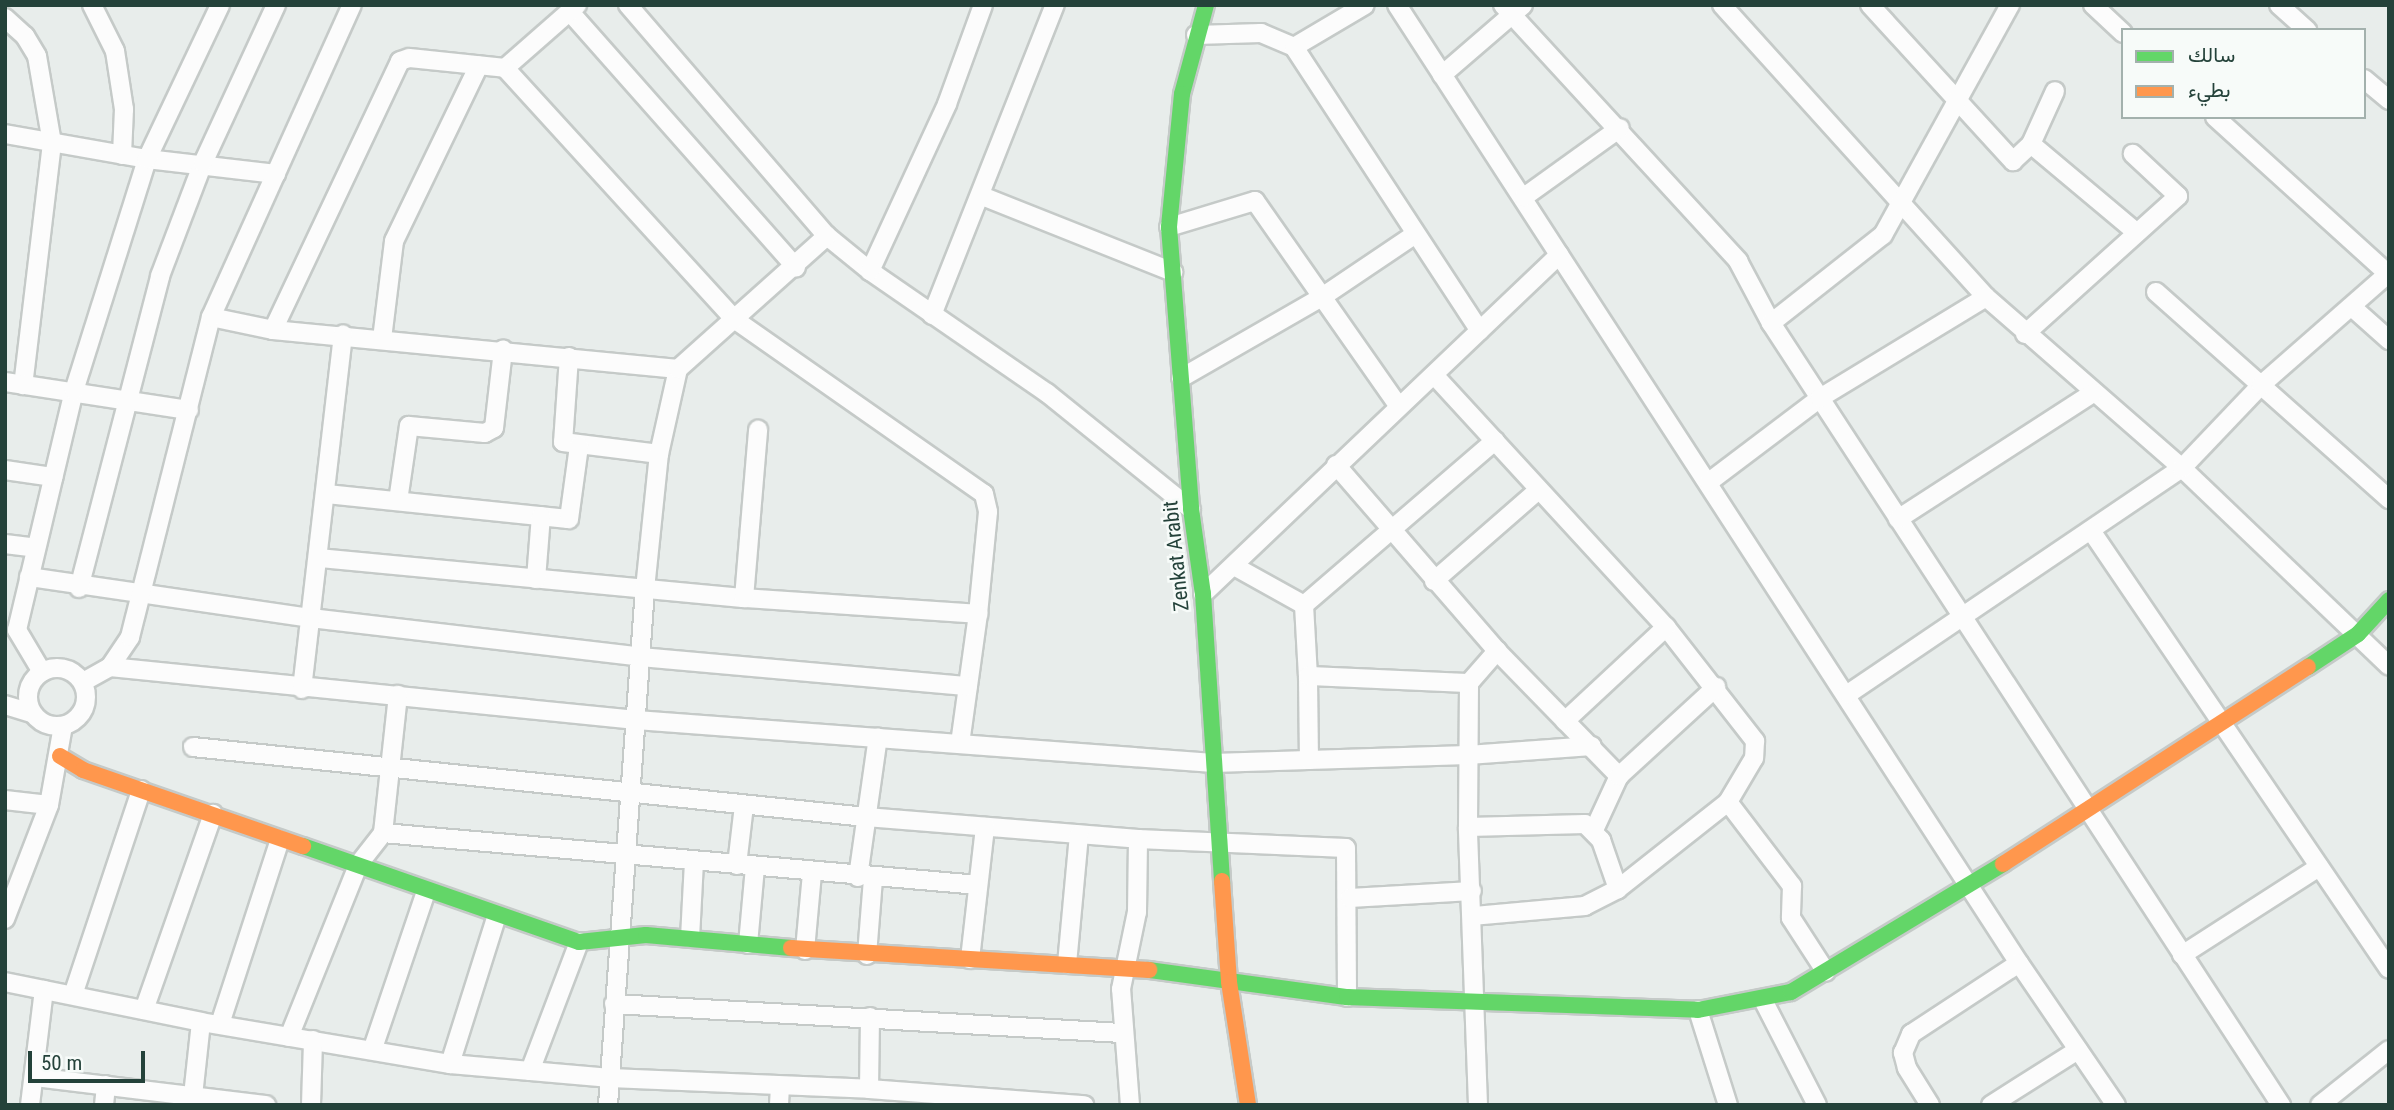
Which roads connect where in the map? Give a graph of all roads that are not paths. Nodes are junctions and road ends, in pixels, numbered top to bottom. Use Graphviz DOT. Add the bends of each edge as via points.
graph roads {
  1 [pos="92,5"];
  2 [pos="220,5"];
  3 [pos="276,5"];
  4 [pos="352,5"];
  5 [pos="628,5"];
  6 [pos="983,5"];
  7 [pos="1055,5"];
  8 [pos="1206,5"];
  9 [pos="1365,5"];
  10 [pos="1397,5"];
  11 [pos="1722,5"];
  12 [pos="1870,5"];
  13 [pos="2093,5"];
  14 [pos="2279,5"];
  15 [pos="2004,8"];
  16 [pos="574,9"];
  17 [pos="1513,9"];
  18 [pos="5,18"];
  19 [pos="2306,28"];
  20 [pos="2121,31"];
  21 [pos="1196,35"];
  22 [pos="1294,47"];
  23 [pos="480,65"];
  24 [pos="505,68"];
  25 [pos="1442,75"];
  26 [pos="2366,81"];
  27 [pos="2055,91"];
  28 [pos="2389,100"];
  29 [pos="1956,103"];
  30 [pos="2217,119"];
  31 [pos="1620,128"];
  32 [pos="5,134"];
  33 [pos="52,143"];
  34 [pos="2031,144"];
  35 [pos="2133,154"];
  36 [pos="122,155"];
  37 [pos="147,159"];
  38 [pos="203,163"];
  39 [pos="276,174"];
  40 [pos="982,196"];
  41 [pos="1524,197"];
  42 [pos="1900,201"];
  43 [pos="1169,227"];
  44 [pos="2137,233"];
  45 [pos="1414,235"];
  46 [pos="827,236"];
  47 [pos="1559,255"];
  48 [pos="796,267"];
  49 [pos="870,271"];
  50 [pos="1173,272"];
  51 [pos="2388,273"];
  52 [pos="2156,292"];
  53 [pos="1322,297"];
  54 [pos="1986,297"];
  55 [pos="2352,307"];
  56 [pos="932,315"];
  57 [pos="211,317"];
  58 [pos="734,319"];
  59 [pos="1771,323"];
  60 [pos="273,330"];
  61 [pos="1480,331"];
  62 [pos="343,334"];
  63 [pos="2025,334"];
  64 [pos="382,339"];
  65 [pos="2389,340"];
  66 [pos="503,350"];
  67 [pos="569,358"];
  68 [pos="678,369"];
  69 [pos="1435,376"];
  70 [pos="1181,378"];
  71 [pos="14,384"];
  72 [pos="2261,385"];
  73 [pos="74,391"];
  74 [pos="2093,393"];
  75 [pos="1820,398"];
  76 [pos="127,399"];
  77 [pos="1399,407"];
  78 [pos="189,410"];
  79 [pos="758,430"];
  80 [pos="1494,441"];
  81 [pos="579,446"];
  82 [pos="659,454"];
  83 [pos="1336,465"];
  84 [pos="2182,468"];
  85 [pos="5,470"];
  86 [pos="53,477"];
  87 [pos="1709,482"];
  88 [pos="1537,491"];
  89 [pos="327,494"];
  90 [pos="2389,499"];
  91 [pos="398,501"];
  92 [pos="1191,509"];
  93 [pos="541,516"];
  94 [pos="1898,519"];
  95 [pos="1390,531"];
  96 [pos="2092,532"];
  97 [pos="5,544"];
  98 [pos="36,548"];
  99 [pos="319,558"];
  100 [pos="1234,566"];
  101 [pos="29,577"];
  102 [pos="536,579"];
  103 [pos="1434,581"];
  104 [pos="79,588"];
  105 [pos="645,589"];
  106 [pos="1203,594"];
  107 [pos="142,596"];
  108 [pos="744,598"];
  109 [pos="2389,600"];
  110 [pos="1304,605"];
  111 [pos="978,614"];
  112 [pos="1962,615"];
  113 [pos="311,618"];
  114 [pos="1666,627"];
  115 [pos="2358,634"];
  116 [pos="1497,651"];
  117 [pos="641,657"];
  118 [pos="2389,666"];
  119 [pos="110,667"];
  120 [pos="42,672"];
  121 [pos="1308,676"];
  122 [pos="83,682"];
  123 [pos="1469,683"];
  124 [pos="968,686"];
  125 [pos="1716,687"];
  126 [pos="302,689"];
  127 [pos="1848,694"];
  128 [pos="398,695"];
  129 [pos="5,705"];
  130 [pos="32,713"];
  131 [pos="636,720"];
  132 [pos="1565,721"];
  133 [pos="2219,721"];
  134 [pos="63,726"];
  135 [pos="878,737"];
  136 [pos="960,743"];
  137 [pos="1592,746"];
  138 [pos="193,747"];
  139 [pos="1468,755"];
  140 [pos="60,757"];
  141 [pos="1309,760"];
  142 [pos="1213,763"];
  143 [pos="391,768"];
  144 [pos="1619,776"];
  145 [pos="141,790"];
  146 [pos="629,793"];
  147 [pos="5,800"];
  148 [pos="1728,802"];
  149 [pos="49,805"];
  150 [pos="744,805"];
  151 [pos="2087,806"];
  152 [pos="213,814"];
  153 [pos="866,817"];
  154 [pos="985,827"];
  155 [pos="1468,827"];
  156 [pos="1594,830"];
  157 [pos="383,833"];
  158 [pos="1079,835"];
  159 [pos="280,839"];
  160 [pos="1138,839"];
  161 [pos="1218,841"];
  162 [pos="624,854"];
  163 [pos="694,861"];
  164 [pos="358,865"];
  165 [pos="746,866"];
  166 [pos="2319,867"];
  167 [pos="811,873"];
  168 [pos="865,878"];
  169 [pos="978,885"];
  170 [pos="1970,885"];
  171 [pos="1618,889"];
  172 [pos="426,891"];
  173 [pos="1472,891"];
  174 [pos="1350,898"];
  175 [pos="497,915"];
  176 [pos="1474,916"];
  177 [pos="5,919"];
  178 [pos="690,938"];
  179 [pos="618,940"];
  180 [pos="579,942"];
  181 [pos="748,944"];
  182 [pos="805,950"];
  183 [pos="867,955"];
  184 [pos="2182,955"];
  185 [pos="970,959"];
  186 [pos="2019,963"];
  187 [pos="1067,964"];
  188 [pos="1123,966"];
  189 [pos="2389,969"];
  190 [pos="1826,972"];
  191 [pos="5,982"];
  192 [pos="1229,982"];
  193 [pos="44,990"];
  194 [pos="74,995"];
  195 [pos="1346,997"];
  196 [pos="1763,1000"];
  197 [pos="1476,1002"];
  198 [pos="614,1004"];
  199 [pos="144,1010"];
  200 [pos="1698,1010"];
  201 [pos="870,1017"];
  202 [pos="201,1022"];
  203 [pos="220,1024"];
  204 [pos="1121,1033"];
  205 [pos="289,1037"];
  206 [pos="313,1040"];
  207 [pos="373,1048"];
  208 [pos="2078,1050"];
  209 [pos="2389,1050"];
  210 [pos="450,1064"];
  211 [pos="530,1071"];
  212 [pos="34,1077"];
  213 [pos="610,1078"];
  214 [pos="106,1085"];
  215 [pos="780,1086"];
  216 [pos="869,1089"];
  217 [pos="193,1100"];
  218 [pos="30,1105"];
  219 [pos="104,1105"];
  220 [pos="266,1105"];
  221 [pos="311,1105"];
  222 [pos="608,1105"];
  223 [pos="779,1105"];
  224 [pos="1084,1105"];
  225 [pos="1130,1105"];
  226 [pos="1248,1105"];
  227 [pos="1478,1105"];
  228 [pos="1728,1105"];
  229 [pos="1817,1105"];
  230 [pos="1930,1105"];
  231 [pos="1991,1105"];
  232 [pos="2116,1105"];
  233 [pos="2281,1105"];
  234 [pos="2320,1105"];
  1 -- 36 [label="street" via="114,51 124,109"];
  2 -- 37 [label="street"];
  3 -- 38 [label="street"];
  4 -- 39 [label="street"];
  5 -- 46 [label="street"];
  6 -- 49 [label="street" via="947,103"];
  7 -- 40 [label="street"];
  8 -- 21 [label="street, Zenkat Arabit"];
  9 -- 22 [label="street"];
  10 -- 25 [label="street"];
  11 -- 42 [label="street"];
  12 -- 29 [label="street"];
  13 -- 20 [label="street"];
  14 -- 19 [label="street"];
  15 -- 29 [label="street"];
  16 -- 24 [label="street"];
  16 -- 48 [label="street"];
  17 -- 25 [label="street"];
  17 -- 31 [label="street"];
  18 -- 33 [label="street" via="25,36 37,56"];
  21 -- 22 [label="street" via="1261,33"];
  21 -- 43 [label="street, Zenkat Arabit" via="1180,106"];
  22 -- 45 [label="street"];
  23 -- 24 [label="street"];
  23 -- 60 [label="street" via="400,61"];
  23 -- 64 [label="street" via="394,241"];
  24 -- 58 [label="street"];
  25 -- 41 [label="street"];
  26 -- 28 [label="street"];
  27 -- 34 [label="street"];
  29 -- 34 [label="street" via="2013,161"];
  29 -- 42 [label="street"];
  30 -- 51 [label="street"];
  31 -- 41 [label="street"];
  31 -- 59 [label="street" via="1738,261"];
  32 -- 33 [label="street"];
  33 -- 36 [label="street"];
  33 -- 71 [label="street"];
  34 -- 44 [label="street"];
  35 -- 44 [label="street" via="2178,192"];
  36 -- 37 [label="street"];
  37 -- 38 [label="street"];
  37 -- 73 [label="street"];
  38 -- 39 [label="street"];
  38 -- 76 [label="street" via="160,276"];
  39 -- 57 [label="street"];
  40 -- 50 [label="street"];
  40 -- 56 [label="street"];
  41 -- 47 [label="street"];
  42 -- 54 [label="street"];
  42 -- 59 [label="street" via="1883,235"];
  43 -- 50 [label="street, Zenkat Arabit"];
  43 -- 53 [label="street" via="1255,201"];
  44 -- 63 [label="street"];
  45 -- 53 [label="street"];
  45 -- 61 [label="street"];
  46 -- 48 [label="street"];
  46 -- 49 [label="street"];
  47 -- 61 [label="street"];
  47 -- 87 [label="street"];
  48 -- 58 [label="street"];
  49 -- 56 [label="street"];
  50 -- 70 [label="street, Zenkat Arabit"];
  51 -- 55 [label="street"];
  52 -- 72 [label="street"];
  53 -- 70 [label="street"];
  53 -- 77 [label="street"];
  54 -- 63 [label="street"];
  54 -- 75 [label="street"];
  55 -- 65 [label="street"];
  55 -- 72 [label="street"];
  56 -- 92 [label="street" via="1048,393"];
  57 -- 60 [label="street"];
  57 -- 78 [label="street"];
  58 -- 68 [label="street"];
  58 -- 111 [label="street" via="984,494 988,512"];
  59 -- 75 [label="street"];
  60 -- 62 [label="street"];
  61 -- 69 [label="street"];
  62 -- 64 [label="street"];
  62 -- 89 [label="street"];
  63 -- 74 [label="street"];
  64 -- 66 [label="street"];
  66 -- 67 [label="street"];
  66 -- 91 [label="street" via="494,428 485,433 409,426"];
  67 -- 68 [label="street"];
  67 -- 81 [label="street" via="561,439"];
  68 -- 82 [label="street"];
  69 -- 77 [label="street"];
  69 -- 80 [label="street"];
  70 -- 92 [label="street, Zenkat Arabit"];
  71 -- 73 [label="street"];
  72 -- 84 [label="street"];
  72 -- 90 [label="street"];
  73 -- 76 [label="street"];
  73 -- 86 [label="street"];
  74 -- 84 [label="street"];
  74 -- 94 [label="street"];
  75 -- 87 [label="street"];
  75 -- 94 [label="street"];
  76 -- 78 [label="street"];
  76 -- 104 [label="street"];
  77 -- 83 [label="street"];
  78 -- 107 [label="street"];
  79 -- 108 [label="street"];
  80 -- 88 [label="street"];
  80 -- 95 [label="street"];
  81 -- 82 [label="street"];
  81 -- 93 [label="street" via="572,516"];
  82 -- 105 [label="street"];
  83 -- 95 [label="street"];
  83 -- 100 [label="street"];
  84 -- 96 [label="street"];
  84 -- 115 [label="street"];
  85 -- 86 [label="street"];
  86 -- 98 [label="street"];
  87 -- 127 [label="street"];
  88 -- 103 [label="street"];
  88 -- 114 [label="street"];
  89 -- 91 [label="street"];
  89 -- 99 [label="street"];
  91 -- 93 [label="street"];
  92 -- 106 [label="street, Zenkat Arabit"];
  93 -- 102 [label="street"];
  94 -- 112 [label="street"];
  95 -- 103 [label="street"];
  95 -- 110 [label="street"];
  96 -- 112 [label="street"];
  96 -- 133 [label="street"];
  97 -- 98 [label="street"];
  98 -- 101 [label="street"];
  99 -- 102 [label="street"];
  99 -- 113 [label="street"];
  100 -- 106 [label="street"];
  100 -- 110 [label="street"];
  101 -- 104 [label="street"];
  101 -- 120 [label="street" via="17,636"];
  102 -- 105 [label="street"];
  103 -- 116 [label="street"];
  104 -- 107 [label="street"];
  105 -- 108 [label="street"];
  105 -- 117 [label="street"];
  106 -- 142 [label="street, Zenkat Arabit"];
  107 -- 113 [label="street"];
  107 -- 119 [label="street" via="130,637"];
  108 -- 111 [label="street"];
  109 -- 115 [label="street"];
  110 -- 121 [label="street"];
  111 -- 124 [label="street"];
  112 -- 127 [label="street"];
  112 -- 151 [label="street"];
  113 -- 117 [label="street"];
  113 -- 126 [label="street"];
  114 -- 125 [label="street"];
  114 -- 132 [label="street"];
  115 -- 118 [label="street"];
  115 -- 133 [label="street"];
  116 -- 123 [label="street"];
  116 -- 132 [label="street"];
  117 -- 124 [label="street"];
  117 -- 131 [label="street"];
  119 -- 122 [label="street"];
  119 -- 126 [label="street"];
  120 -- 122 [label="street" via="69,670"];
  120 -- 130 [label="street" via="28,695"];
  121 -- 123 [label="street"];
  121 -- 141 [label="street"];
  122 -- 134 [label="street" via="84,710"];
  123 -- 139 [label="street"];
  124 -- 136 [label="street"];
  125 -- 144 [label="street"];
  125 -- 148 [label="street" via="1755,741 1750,768"];
  126 -- 128 [label="street"];
  127 -- 170 [label="street"];
  128 -- 131 [label="street"];
  128 -- 143 [label="street"];
  129 -- 130 [label="street"];
  130 -- 134 [label="street" via="45,724"];
  131 -- 135 [label="street"];
  131 -- 146 [label="street"];
  132 -- 137 [label="street"];
  133 -- 151 [label="street"];
  133 -- 166 [label="street"];
  134 -- 140 [label="street"];
  135 -- 136 [label="street"];
  135 -- 153 [label="street"];
  136 -- 142 [label="street"];
  137 -- 139 [label="street"];
  137 -- 144 [label="street"];
  138 -- 143 [label="street"];
  139 -- 141 [label="street"];
  139 -- 155 [label="street"];
  140 -- 145 [label="street" via="70,765"];
  140 -- 149 [label="street"];
  141 -- 142 [label="street"];
  142 -- 161 [label="street, Zenkat Arabit"];
  143 -- 146 [label="street"];
  143 -- 157 [label="street"];
  144 -- 156 [label="street"];
  145 -- 152 [label="street"];
  145 -- 194 [label="street"];
  146 -- 150 [label="street"];
  146 -- 162 [label="street"];
  147 -- 149 [label="street"];
  148 -- 171 [label="street"];
  148 -- 190 [label="street" via="1792,886 1791,918"];
  149 -- 177 [label="street"];
  150 -- 153 [label="street"];
  150 -- 165 [label="street"];
  151 -- 170 [label="street"];
  151 -- 184 [label="street"];
  152 -- 159 [label="street"];
  152 -- 199 [label="street"];
  153 -- 154 [label="street"];
  153 -- 168 [label="street"];
  154 -- 158 [label="street"];
  154 -- 169 [label="street"];
  155 -- 156 [label="street" via="1585,824"];
  155 -- 173 [label="street"];
  156 -- 171 [label="street"];
  157 -- 162 [label="street"];
  157 -- 164 [label="street"];
  158 -- 160 [label="street"];
  158 -- 187 [label="street"];
  159 -- 164 [label="street"];
  159 -- 203 [label="street"];
  160 -- 161 [label="street"];
  160 -- 188 [label="street" via="1137,912"];
  161 -- 174 [label="street" via="1346,848"];
  161 -- 192 [label="street, Zenkat Arabit"];
  162 -- 163 [label="street"];
  162 -- 179 [label="street"];
  163 -- 165 [label="street"];
  163 -- 178 [label="street"];
  164 -- 172 [label="street"];
  164 -- 205 [label="street"];
  165 -- 167 [label="street"];
  165 -- 181 [label="street"];
  166 -- 184 [label="street"];
  166 -- 189 [label="street"];
  167 -- 168 [label="street"];
  167 -- 182 [label="street"];
  168 -- 169 [label="street"];
  168 -- 183 [label="street"];
  169 -- 185 [label="street"];
  170 -- 186 [label="street"];
  170 -- 190 [label="street"];
  171 -- 176 [label="street" via="1585,906"];
  172 -- 175 [label="street"];
  172 -- 207 [label="street"];
  173 -- 174 [label="street"];
  173 -- 176 [label="street"];
  174 -- 195 [label="street"];
  175 -- 180 [label="street"];
  175 -- 210 [label="street"];
  176 -- 197 [label="street"];
  178 -- 179 [label="street" via="635,935"];
  178 -- 181 [label="street"];
  179 -- 180 [label="street"];
  179 -- 198 [label="street"];
  180 -- 211 [label="street"];
  181 -- 182 [label="street"];
  182 -- 183 [label="street"];
  183 -- 185 [label="street"];
  184 -- 233 [label="street"];
  185 -- 187 [label="street"];
  186 -- 208 [label="street"];
  186 -- 230 [label="street" via="1911,1034 1903,1053"];
  187 -- 188 [label="street"];
  188 -- 192 [label="street"];
  188 -- 204 [label="street"];
  190 -- 196 [label="street" via="1791,992"];
  191 -- 193 [label="street"];
  192 -- 195 [label="street"];
  192 -- 226 [label="street, Zenkat Arabit"];
  193 -- 194 [label="street"];
  193 -- 212 [label="street"];
  194 -- 199 [label="street"];
  195 -- 197 [label="street"];
  196 -- 200 [label="street"];
  196 -- 229 [label="street"];
  197 -- 200 [label="street"];
  197 -- 227 [label="street"];
  198 -- 201 [label="street"];
  198 -- 213 [label="street"];
  199 -- 202 [label="street"];
  200 -- 228 [label="street"];
  201 -- 204 [label="street"];
  201 -- 216 [label="street"];
  202 -- 203 [label="street"];
  202 -- 217 [label="street"];
  203 -- 205 [label="street"];
  204 -- 225 [label="street"];
  205 -- 206 [label="street"];
  206 -- 207 [label="street"];
  206 -- 221 [label="street"];
  207 -- 210 [label="street"];
  208 -- 231 [label="street"];
  208 -- 232 [label="street"];
  209 -- 234 [label="street"];
  210 -- 211 [label="street"];
  211 -- 213 [label="street"];
  212 -- 214 [label="street"];
  212 -- 218 [label="street"];
  213 -- 215 [label="street"];
  213 -- 222 [label="street"];
  214 -- 217 [label="street"];
  214 -- 219 [label="street"];
  215 -- 216 [label="street"];
  215 -- 223 [label="street"];
  216 -- 224 [label="street"];
  217 -- 220 [label="street"];
}
